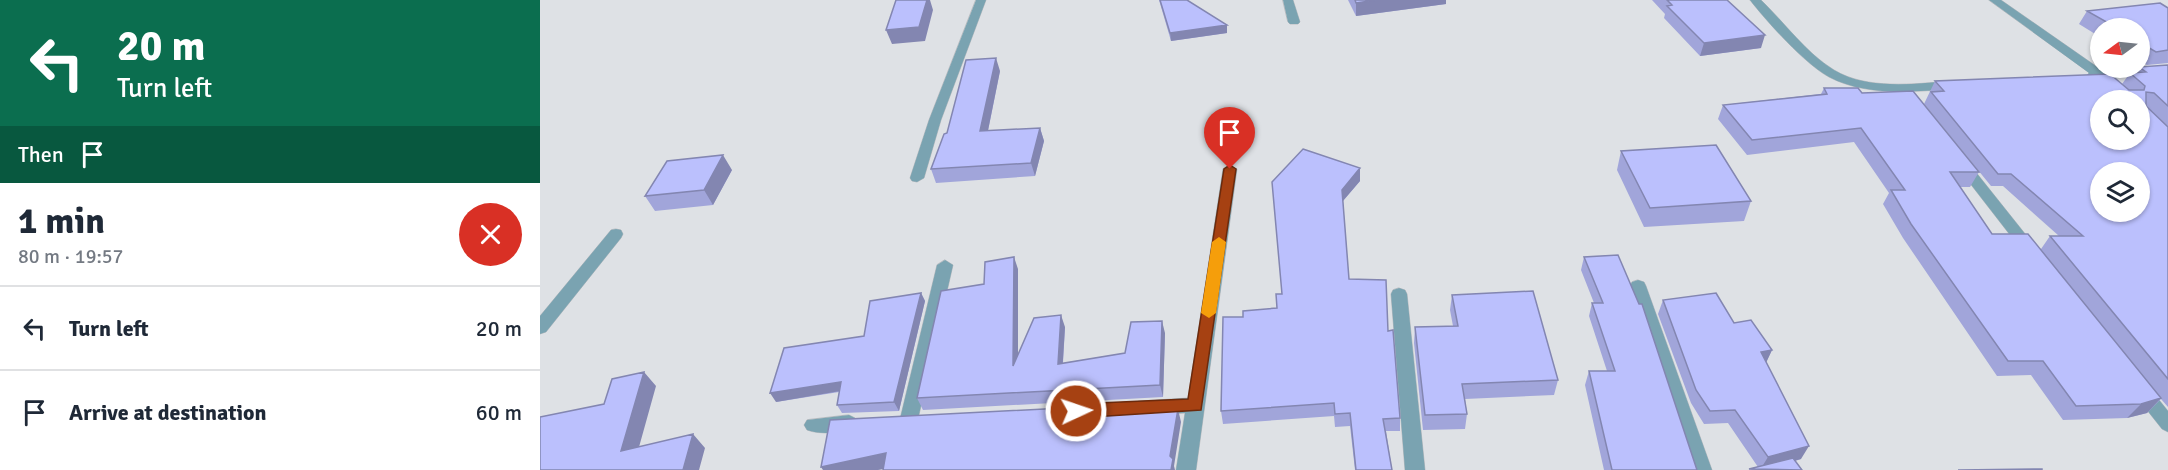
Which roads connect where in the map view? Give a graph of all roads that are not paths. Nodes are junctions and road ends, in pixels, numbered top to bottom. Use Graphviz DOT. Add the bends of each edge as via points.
graph roads {
  1 [pos="981,0"];
  2 [pos="1288,0"];
  3 [pos="1755,0"];
  4 [pos="1994,0"];
  5 [pos="1294,22"];
  6 [pos="2090,68"];
  7 [pos="2168,70"];
  8 [pos="2150,71"];
  9 [pos="2090,76"];
  10 [pos="2077,77"];
  11 [pos="2103,78"];
  12 [pos="1961,85"];
  13 [pos="1903,89"];
  14 [pos="2117,90"];
  15 [pos="1917,107"];
  16 [pos="1954,154"];
  17 [pos="1230,169"];
  18 [pos="917,178"];
  19 [pos="616,234"];
  20 [pos="945,265"];
  21 [pos="2043,266"];
  22 [pos="1638,286"];
  23 [pos="1399,294"];
  24 [pos="540,328"];
  25 [pos="2131,377"];
  26 [pos="1195,405"];
  27 [pos="1124,409"];
  28 [pos="933,418"];
  29 [pos="909,419"];
  30 [pos="887,420"];
  31 [pos="866,422"];
  32 [pos="2168,424"];
  33 [pos="813,425"];
  34 [pos="1186,470"];
  35 [pos="1415,470"];
  36 [pos="1702,470"];
  1 -- 18 [label="street"];
  2 -- 5 [label="street"];
  3 -- 13 [label="street" via="1831,74 1849,81"];
  4 -- 6 [label="street"];
  7 -- 8 [label="street"];
  9 -- 10 [label="street"];
  11 -- 14 [label="street"];
  12 -- 13 [label="street"];
  13 -- 15 [label="street"];
  16 -- 21 [label="street"];
  17 -- 26 [label="street"];
  19 -- 24 [label="street"];
  20 -- 29 [label="street"];
  22 -- 36 [label="street"];
  23 -- 35 [label="street"];
  25 -- 32 [label="street"];
  26 -- 27 [label="street"];
  26 -- 34 [label="street"];
  28 -- 29 [label="street"];
  29 -- 30 [label="street"];
  31 -- 33 [label="street"];
}
